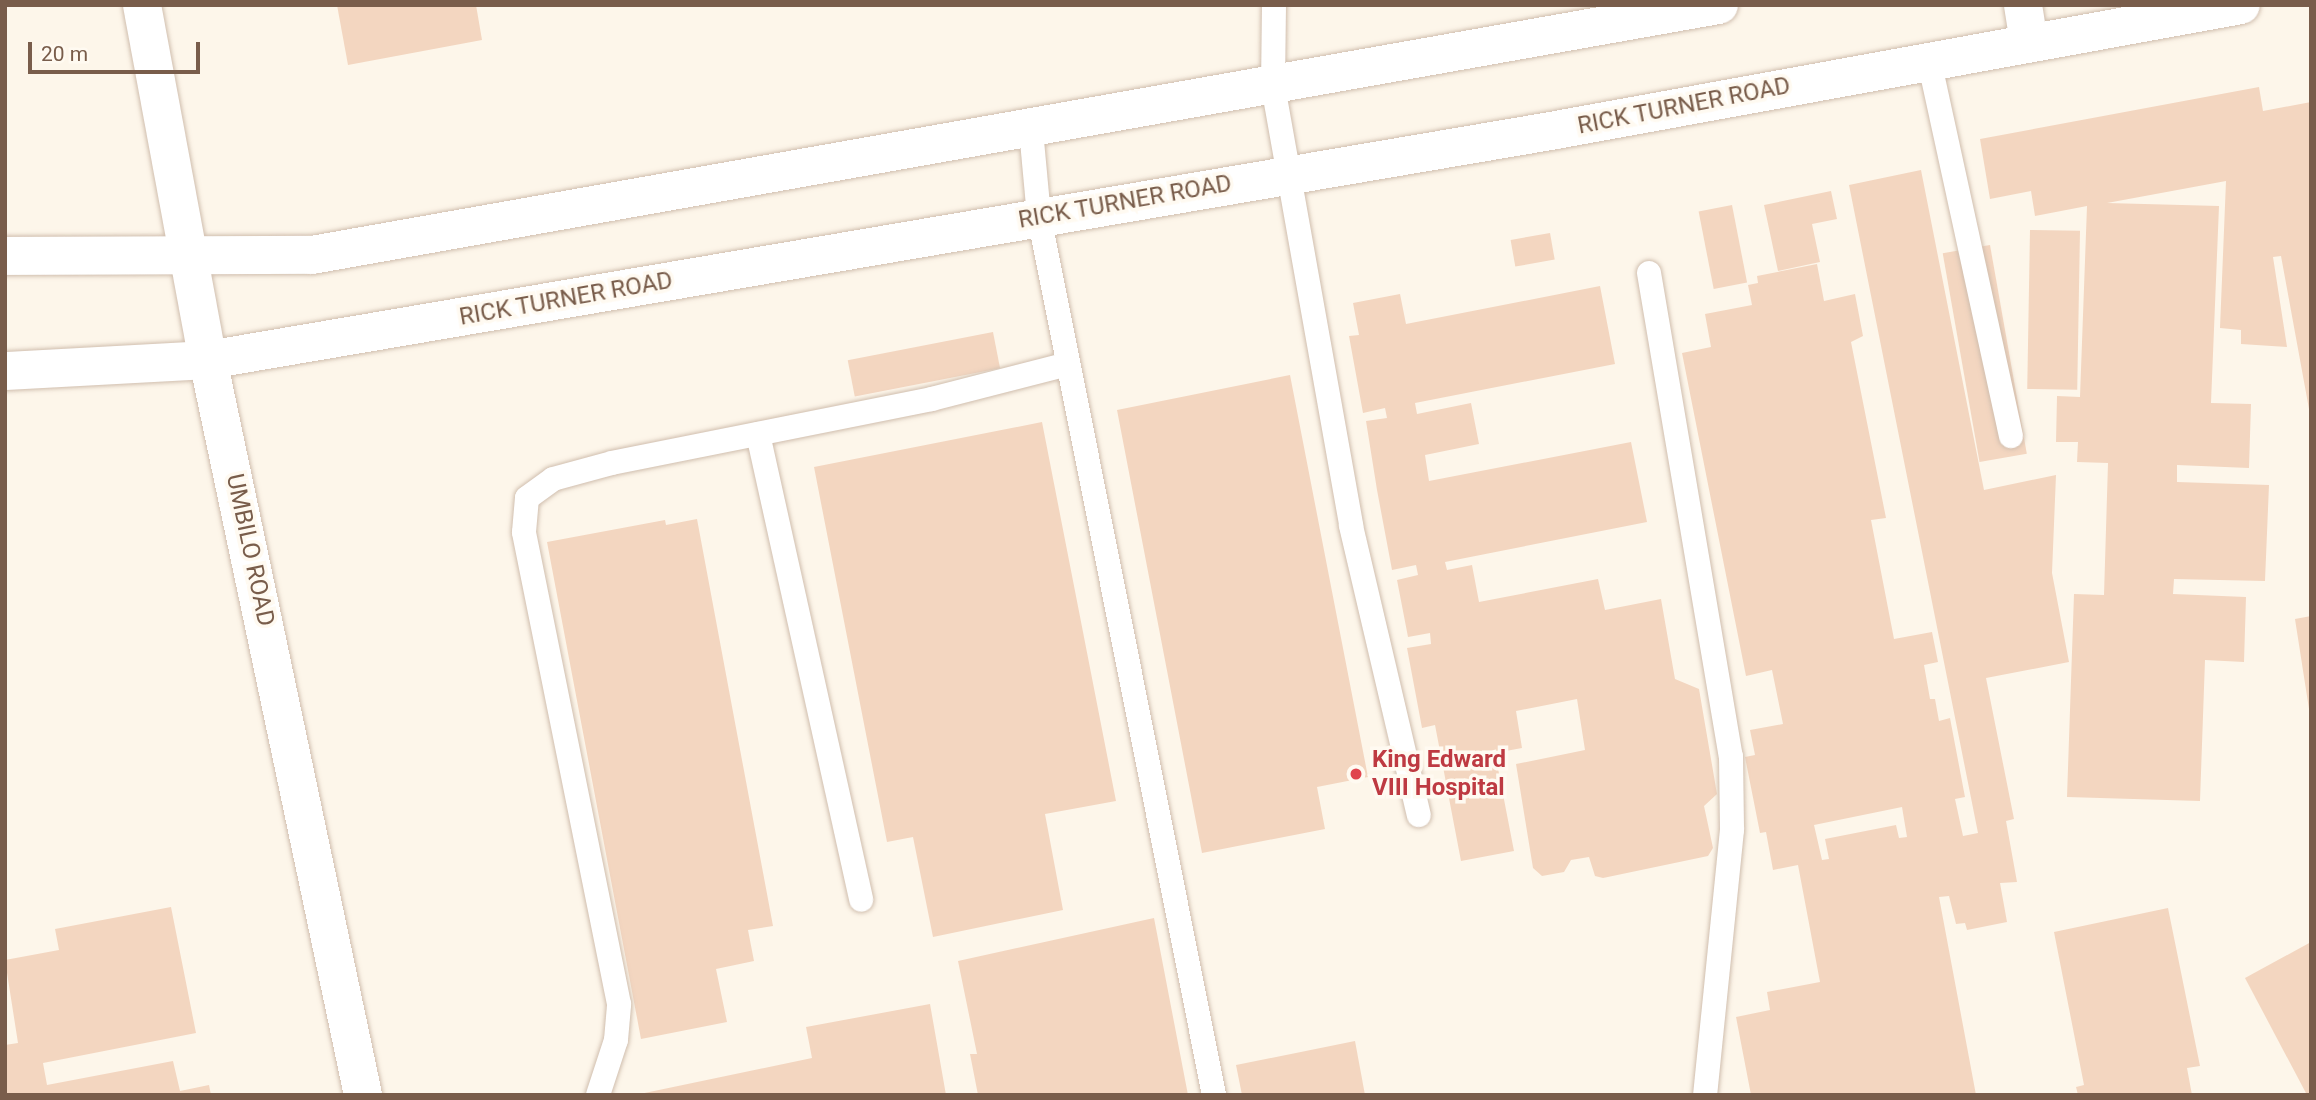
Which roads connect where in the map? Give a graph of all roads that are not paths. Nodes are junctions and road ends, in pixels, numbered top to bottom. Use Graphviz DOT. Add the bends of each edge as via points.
graph roads {
  1 [pos="142,5"];
  2 [pos="1273,5"];
  3 [pos="1719,5"];
  4 [pos="2241,5"];
  5 [pos="2026,23"];
  6 [pos="1929,60"];
  7 [pos="1273,86"];
  8 [pos="1031,130"];
  9 [pos="1288,174"];
  10 [pos="1039,216"];
  11 [pos="5,256"];
  12 [pos="189,256"];
  13 [pos="1650,273"];
  14 [pos="208,360"];
  15 [pos="1068,364"];
  16 [pos="5,370"];
  17 [pos="758,434"];
  18 [pos="2011,436"];
  19 [pos="1419,815"];
  20 [pos="861,900"];
  21 [pos="363,1095"];
  22 [pos="598,1095"];
  23 [pos="1214,1095"];
  24 [pos="1705,1095"];
  1 -- 12 [label="main road, UMBILO ROAD"];
  2 -- 7 [label="lane"];
  3 -- 7 [label="main road"];
  4 -- 5 [label="main road, RICK TURNER ROAD"];
  5 -- 6 [label="main road, RICK TURNER ROAD"];
  6 -- 9 [label="main road, RICK TURNER ROAD"];
  6 -- 18 [label="lane"];
  7 -- 8 [label="main road"];
  7 -- 9 [label="lane"];
  8 -- 10 [label="lane"];
  8 -- 12 [label="main road" via="362,248 312,255"];
  9 -- 10 [label="main road, RICK TURNER ROAD"];
  9 -- 19 [label="lane" via="1351,526"];
  10 -- 14 [label="main road, RICK TURNER ROAD"];
  10 -- 15 [label="lane"];
  11 -- 12 [label="main road"];
  12 -- 14 [label="main road, UMBILO ROAD"];
  13 -- 24 [label="lane" via="1731,756 1732,830"];
  14 -- 16 [label="main road, RICK TURNER ROAD"];
  14 -- 21 [label="main road, UMBILO ROAD"];
  15 -- 17 [label="lane" via="932,399"];
  15 -- 23 [label="lane"];
  17 -- 20 [label="lane"];
  17 -- 22 [label="lane" via="553,479 537,488 522,511 619,1004 616,1040"];
}
